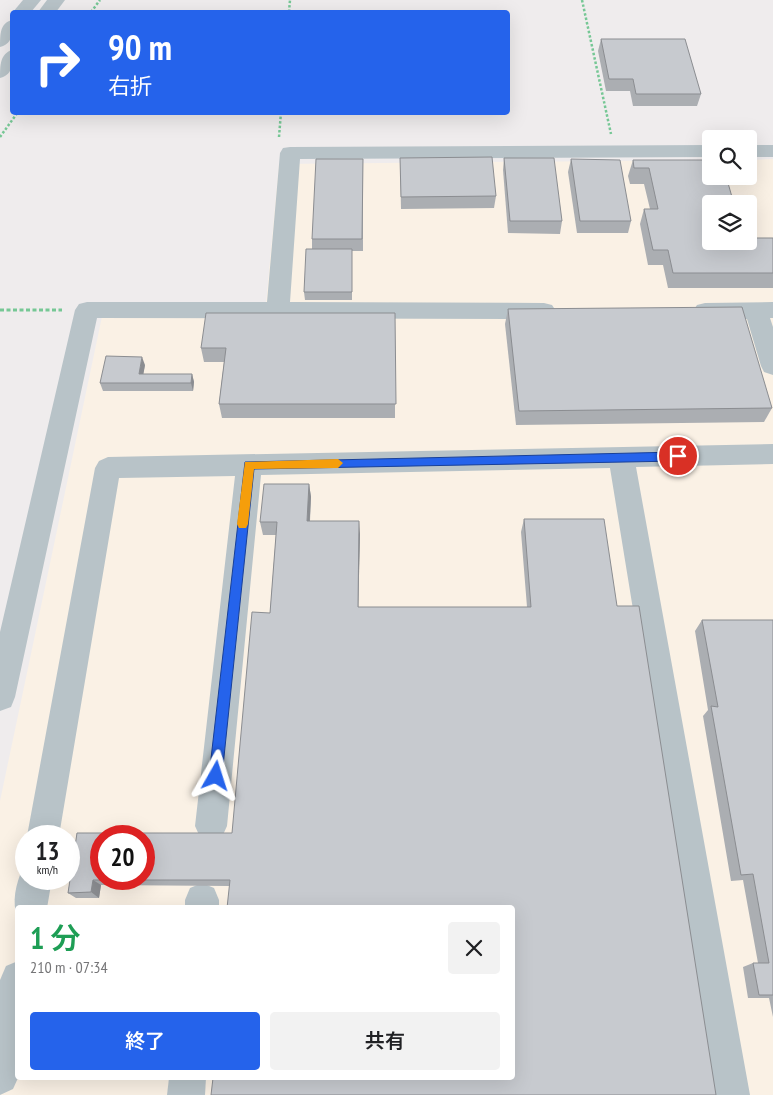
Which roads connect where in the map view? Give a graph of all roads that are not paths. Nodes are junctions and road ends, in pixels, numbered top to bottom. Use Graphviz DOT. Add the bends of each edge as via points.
graph roads {
  1 [pos="32,0"];
  2 [pos="24,10"];
  3 [pos="10,28"];
  4 [pos="0,40"];
  5 [pos="10,59"];
  6 [pos="0,72"];
  7 [pos="702,151"];
  8 [pos="757,151"];
  9 [pos="773,151"];
  10 [pos="278,310"];
  11 [pos="764,310"];
  12 [pos="563,311"];
  13 [pos="680,311"];
  14 [pos="773,366"];
  15 [pos="773,454"];
  16 [pos="621,458"];
  17 [pos="249,465"];
  18 [pos="0,697"];
  19 [pos="45,825"];
  20 [pos="211,826"];
  21 [pos="33,890"];
  22 [pos="31,905"];
  23 [pos="15,994"];
  24 [pos="0,1076"];
  25 [pos="188,1080"];
  26 [pos="186,1095"];
  27 [pos="731,1095"];
  1 -- 2 [label="street"];
  3 -- 4 [label="street"];
  5 -- 6 [label="street"];
  7 -- 10 [label="street" via="290,153"];
  8 -- 9 [label="street"];
  10 -- 12 [label="street"];
  10 -- 18 [label="street" via="87,310"];
  11 -- 13 [label="street"];
  11 -- 14 [label="street"];
  15 -- 16 [label="street"];
  16 -- 17 [label="street"];
  16 -- 27 [label="street"];
  17 -- 19 [label="street" via="108,468"];
  17 -- 20 [label="street"];
  21 -- 22 [label="street"];
  23 -- 24 [label="street"];
  25 -- 26 [label="street"];
}
